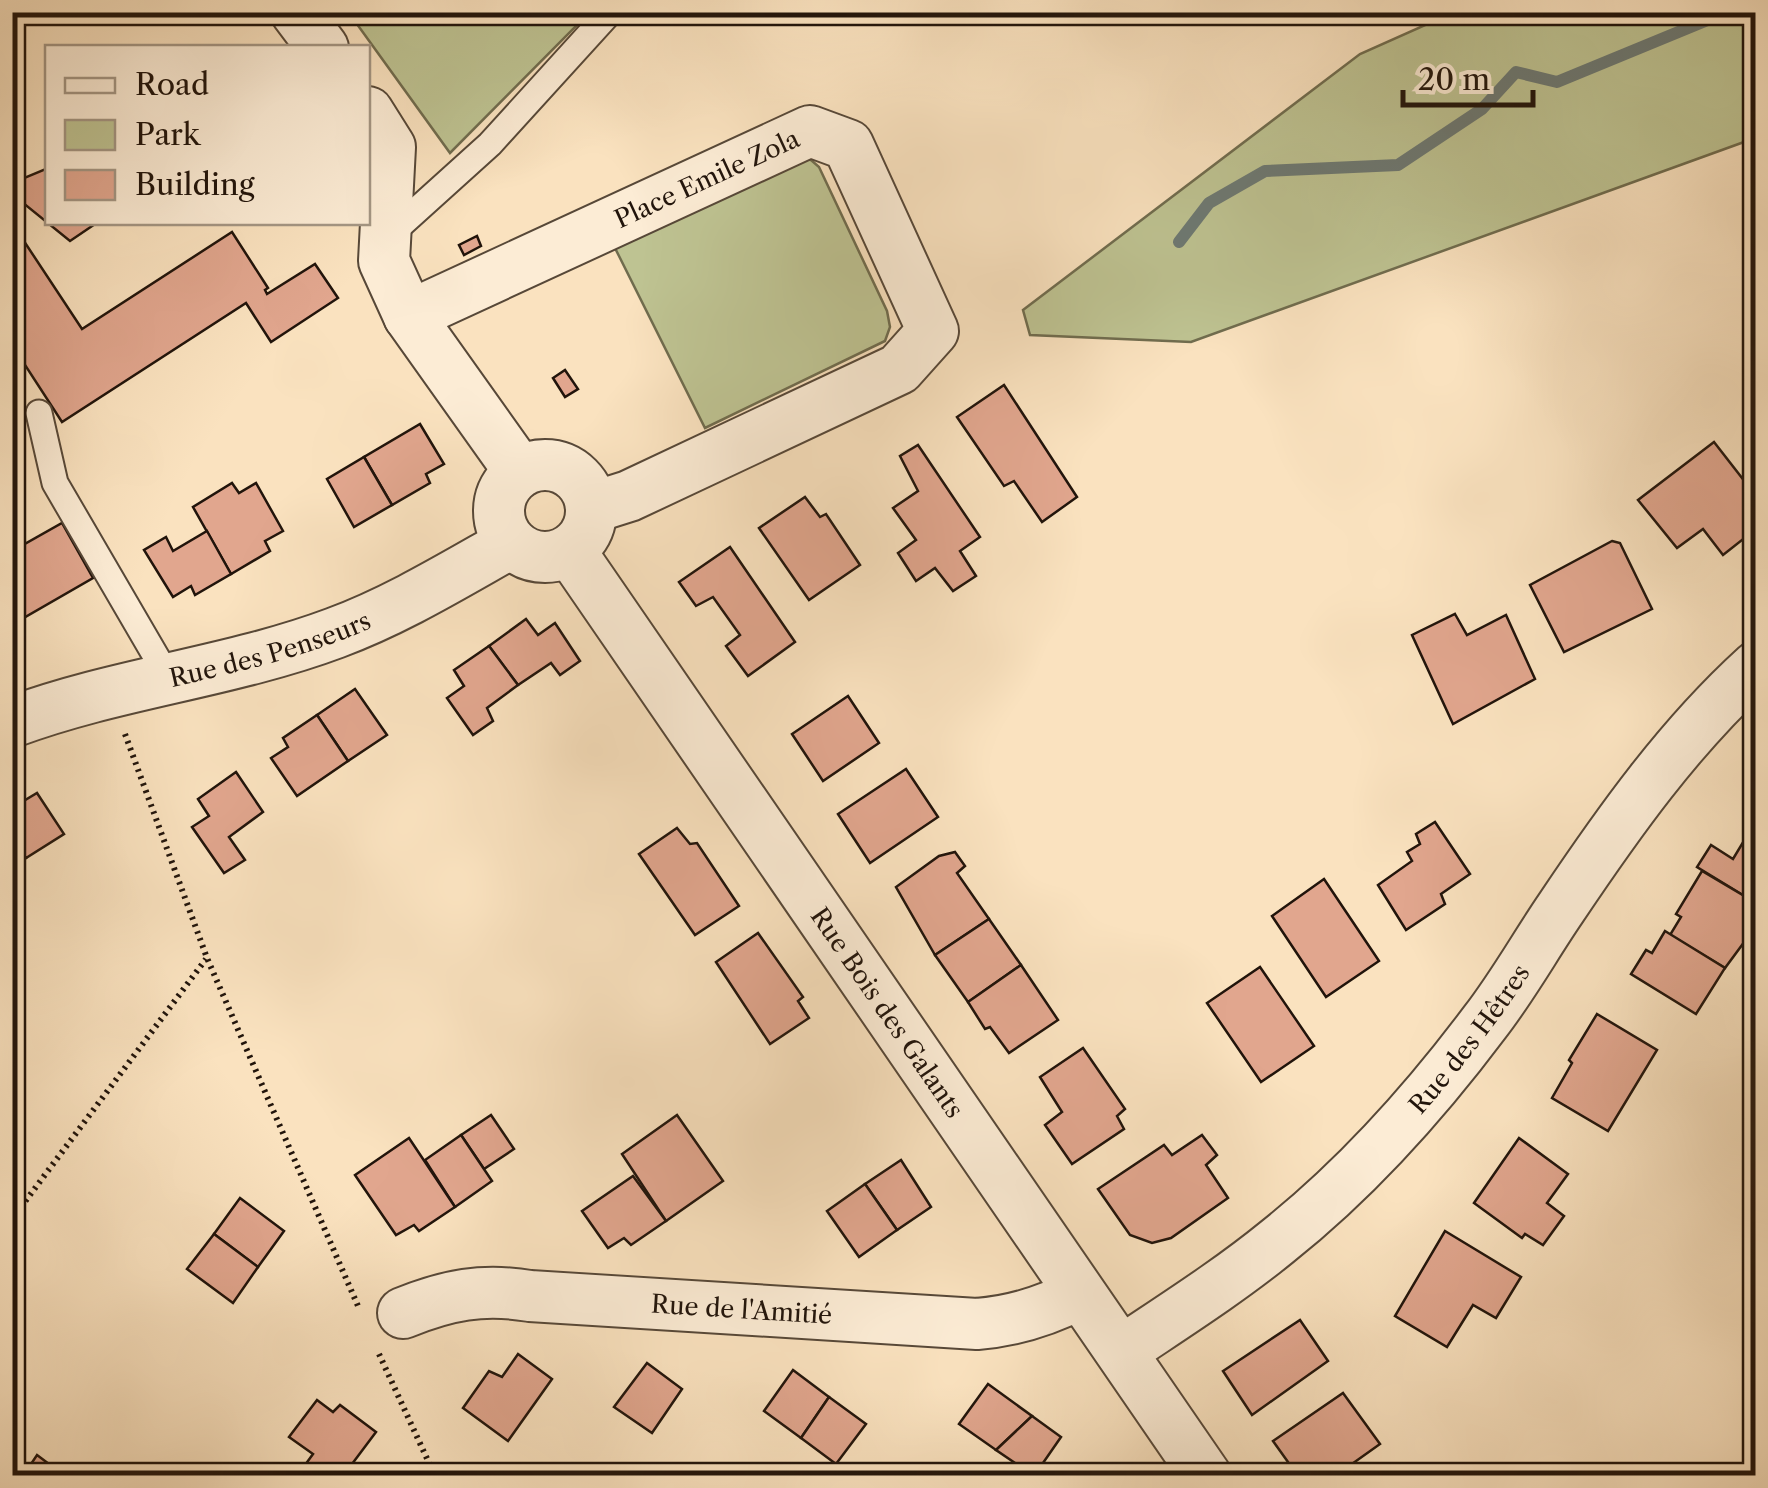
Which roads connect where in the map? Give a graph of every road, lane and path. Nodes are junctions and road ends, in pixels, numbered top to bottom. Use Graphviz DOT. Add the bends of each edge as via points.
graph roads {
  1 [pos="296,12"];
  2 [pos="610,12"];
  3 [pos="320,45"];
  4 [pos="370,115"];
  5 [pos="383,240"];
  6 [pos="409,316"];
  7 [pos="39,413"];
  8 [pos="520,472"];
  9 [pos="580,530"];
  10 [pos="511,543"];
  11 [pos="1756,667"];
  12 [pos="168,677"];
  13 [pos="109,691"];
  14 [pos="12,722"];
  15 [pos="207,958"];
  16 [pos="12,1220"];
  17 [pos="1079,1294"];
  18 [pos="380,1324"];
  19 [pos="1122,1351"];
  20 [pos="435,1476"];
  21 [pos="1206,1476"];
  1 -- 3 [label="street"];
  2 -- 5 [label="lane" via="490,144"];
  4 -- 5 [label="street" via="390,147"];
  5 -- 6 [label="street" via="384,261"];
  6 -- 8 [label="street"];
  6 -- 9 [label="street, Place Emile Zola" via="810,131 848,145 933,331 899,369 629,496"];
  7 -- 12 [label="lane" via="55,482"];
  8 -- 9 [label="street" via="546,465 572,473 588,495"];
  8 -- 10 [label="street" via="501,498 499,514"];
  9 -- 10 [label="street" via="558,556 533,556"];
  9 -- 17 [label="street, Rue Bois des Galants"];
  10 -- 12 [label="street, Rue des Penseurs" via="335,633"];
  11 -- 19 [label="street, Rue des Hêtres" via="1653,779 1486,1021 1377,1150 1279,1241"];
  12 -- 13 [label="street, Rue des Penseurs"];
  13 -- 14 [label="street, Rue des Penseurs"];
  13 -- 15 [label="path"];
  15 -- 16 [label="path"];
  15 -- 18 [label="path"];
  17 -- 18 [label="street, Rue de l'Amitié" via="1010,1321 977,1324 466,1292"];
  17 -- 19 [label="street, Rue Bois des Galants"];
  18 -- 20 [label="path"];
  19 -- 21 [label="street, Rue Bois des Galants"];
}
